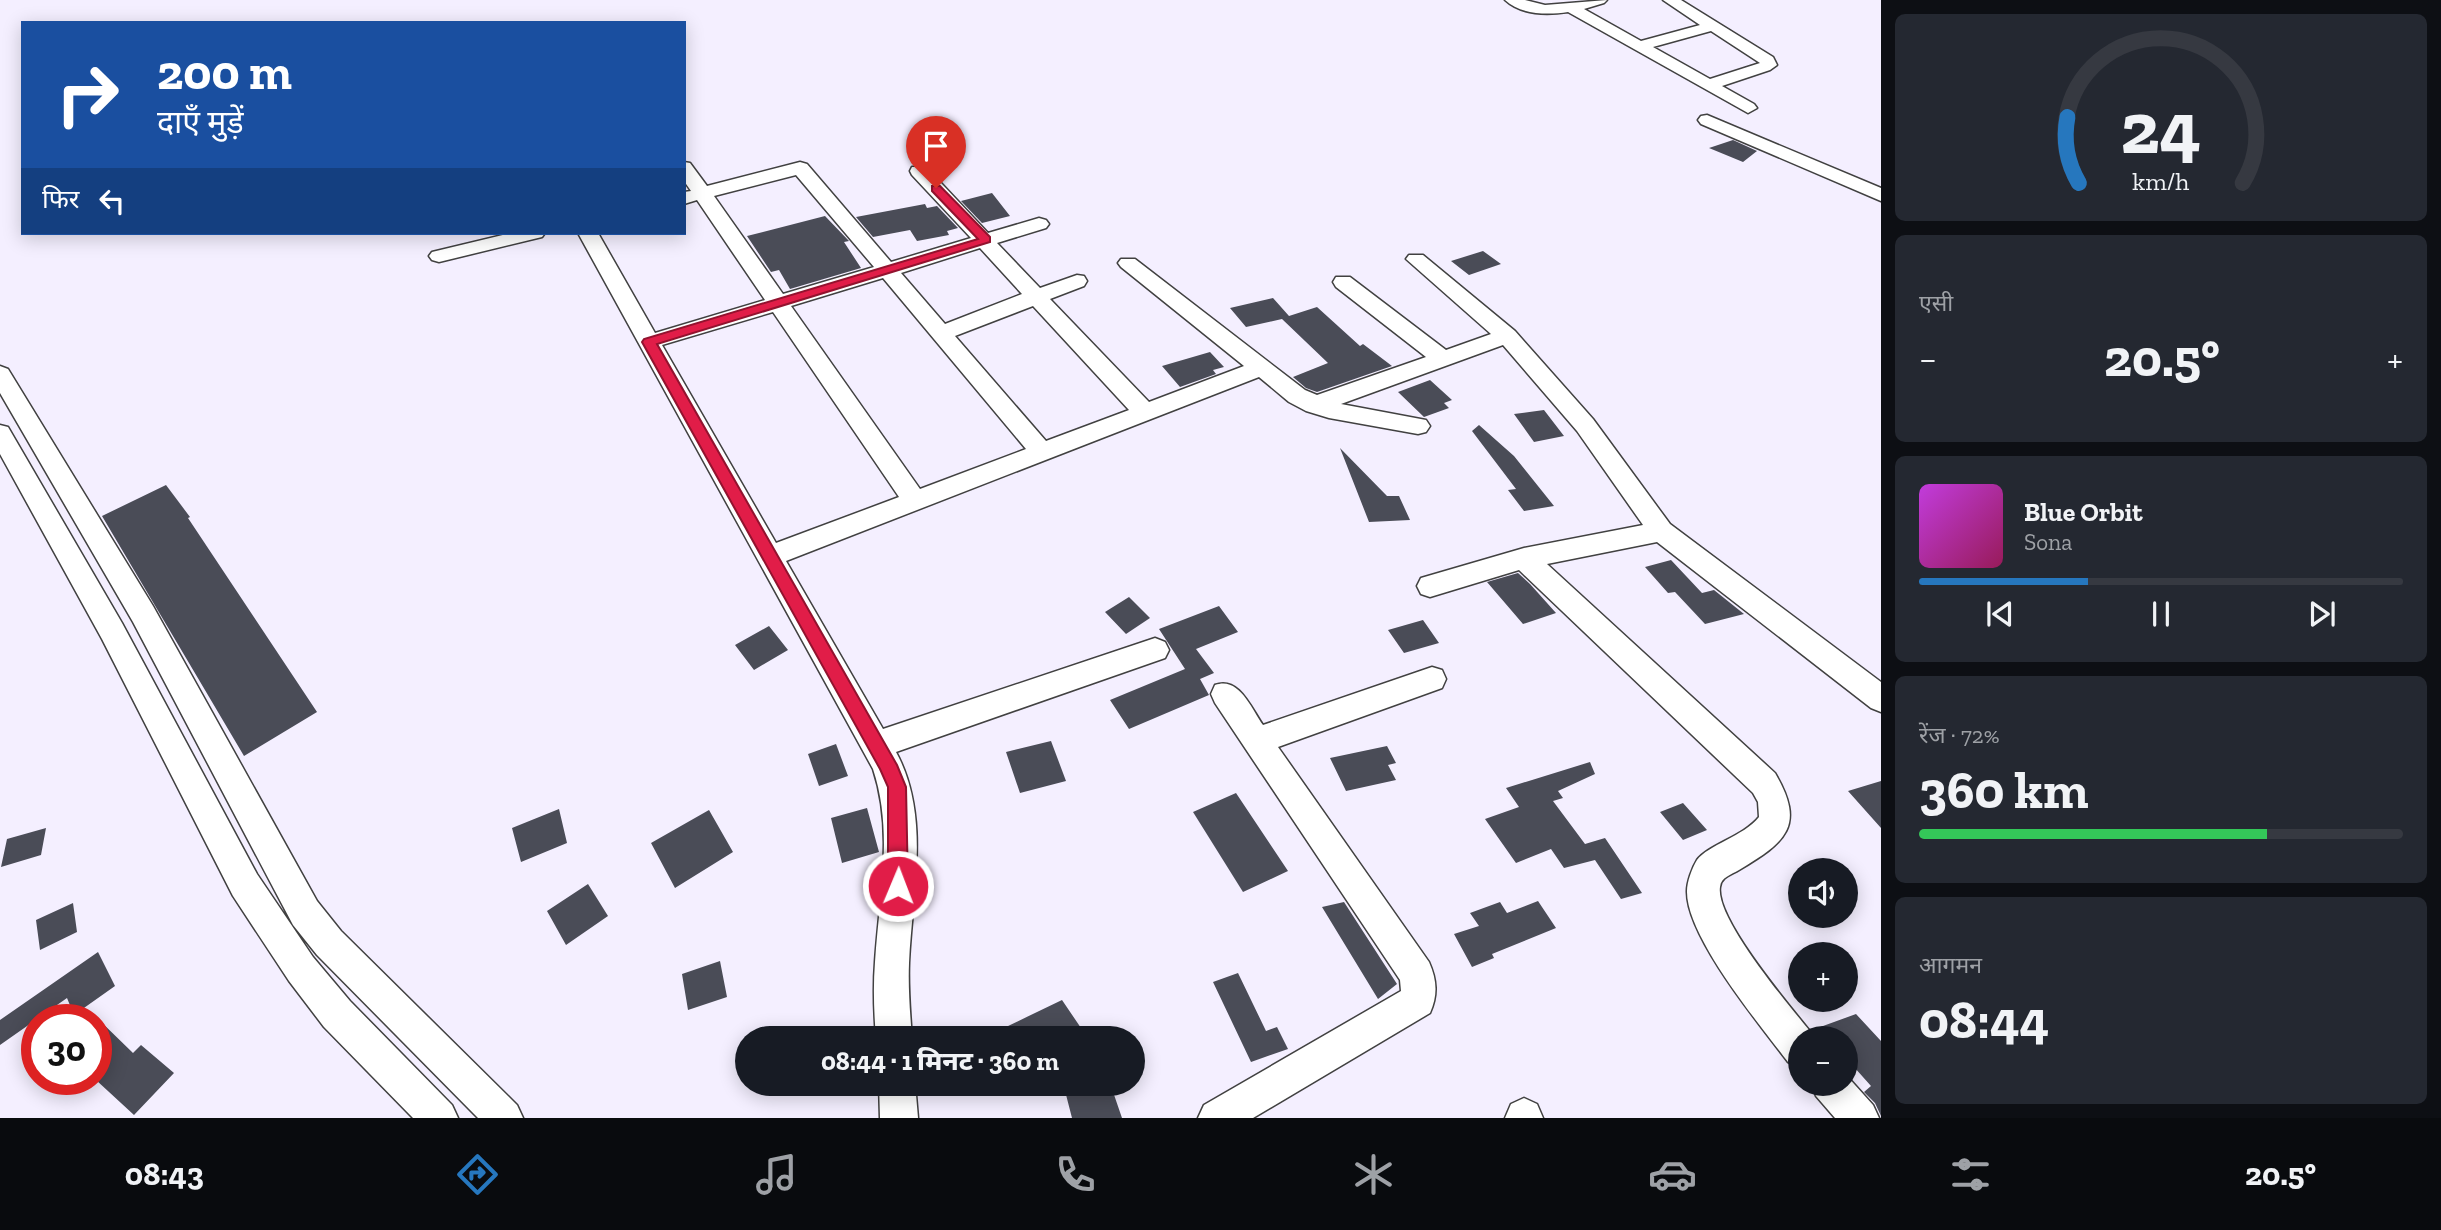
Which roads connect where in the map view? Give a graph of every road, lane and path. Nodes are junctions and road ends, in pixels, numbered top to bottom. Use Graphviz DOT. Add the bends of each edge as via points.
graph roads {
  1 [pos="1513,0"];
  2 [pos="1599,0"];
  3 [pos="1671,0"];
  4 [pos="1572,8"];
  5 [pos="1713,26"];
  6 [pos="1640,46"];
  7 [pos="1709,85"];
  8 [pos="1748,108"];
  9 [pos="1707,120"];
  10 [pos="919,172"];
  11 [pos="686,173"];
  12 [pos="1881,195"];
  13 [pos="694,196"];
  14 [pos="1039,224"];
  15 [pos="527,235"];
  16 [pos="589,235"];
  17 [pos="986,240"];
  18 [pos="439,256"];
  19 [pos="1416,259"];
  20 [pos="1128,263"];
  21 [pos="887,270"];
  22 [pos="1077,281"];
  23 [pos="1343,282"];
  24 [pos="1038,296"];
  25 [pos="780,302"];
  26 [pos="941,333"];
  27 [pos="1507,336"];
  28 [pos="649,342"];
  29 [pos="1442,358"];
  30 [pos="1261,368"];
  31 [pos="3,385"];
  32 [pos="1314,405"];
  33 [pos="1146,414"];
  34 [pos="1418,426"];
  35 [pos="0,433"];
  36 [pos="1043,453"];
  37 [pos="50,458"];
  38 [pos="21,470"];
  39 [pos="915,501"];
  40 [pos="1661,531"];
  41 [pos="81,543"];
  42 [pos="769,557"];
  43 [pos="1524,558"];
  44 [pos="1430,586"];
  45 [pos="151,628"];
  46 [pos="120,645"];
  47 [pos="1155,650"];
  48 [pos="1432,679"];
  49 [pos="1224,694"];
  50 [pos="1881,699"];
  51 [pos="208,734"];
  52 [pos="1257,741"];
  53 [pos="876,745"];
  54 [pos="175,751"];
  55 [pos="279,862"];
  56 [pos="244,885"];
  57 [pos="369,982"];
  58 [pos="337,1014"];
  59 [pos="894,1026"];
  60 [pos="1788,1032"];
  61 [pos="898,1096"];
  62 [pos="1841,1096"];
  63 [pos="439,1118"];
  64 [pos="504,1118"];
  65 [pos="899,1118"];
  66 [pos="1217,1118"];
  67 [pos="1860,1118"];
  1 -- 4 [label="street" via="1545,11"];
  2 -- 4 [label="street"];
  3 -- 5 [label="street"];
  4 -- 6 [label="street"];
  5 -- 6 [label="street"];
  5 -- 7 [label="street" via="1769,65"];
  6 -- 7 [label="street"];
  7 -- 8 [label="street"];
  9 -- 12 [label="street"];
  10 -- 17 [label="street"];
  11 -- 13 [label="street"];
  13 -- 21 [label="street" via="800,168"];
  13 -- 25 [label="street"];
  14 -- 17 [label="street"];
  15 -- 18 [label="street"];
  16 -- 28 [label="street"];
  17 -- 21 [label="street"];
  17 -- 24 [label="street"];
  19 -- 27 [label="street"];
  20 -- 30 [label="street"];
  21 -- 25 [label="street"];
  21 -- 26 [label="street"];
  22 -- 24 [label="street"];
  23 -- 29 [label="street"];
  24 -- 26 [label="street"];
  24 -- 33 [label="street"];
  25 -- 28 [label="street"];
  25 -- 39 [label="street"];
  26 -- 36 [label="street"];
  27 -- 29 [label="street"];
  27 -- 40 [label="street" via="1585,425"];
  28 -- 42 [label="street"];
  29 -- 32 [label="street"];
  30 -- 32 [label="street"];
  30 -- 33 [label="street"];
  31 -- 37 [label="street"];
  32 -- 34 [label="street"];
  33 -- 36 [label="street"];
  35 -- 38 [label="street"];
  36 -- 39 [label="street"];
  37 -- 38 [label="street"];
  37 -- 41 [label="street"];
  38 -- 41 [label="street"];
  39 -- 42 [label="street"];
  40 -- 43 [label="street"];
  40 -- 50 [label="street"];
  41 -- 45 [label="street"];
  41 -- 46 [label="street"];
  42 -- 53 [label="street"];
  43 -- 44 [label="street"];
  43 -- 60 [label="street" via="1774,797 1774,825 1765,836 1710,869 1703,892 1709,914 1750,983"];
  45 -- 46 [label="street"];
  45 -- 51 [label="street"];
  46 -- 54 [label="street"];
  47 -- 53 [label="street"];
  48 -- 52 [label="street"];
  49 -- 52 [label="street"];
  51 -- 54 [label="street"];
  51 -- 55 [label="street"];
  52 -- 66 [label="street" via="1417,974 1418,1001"];
  53 -- 59 [label="street" via="898,798"];
  54 -- 56 [label="street"];
  55 -- 56 [label="street"];
  55 -- 57 [label="street" via="305,913"];
  56 -- 58 [label="street"];
  57 -- 58 [label="street"];
  57 -- 64 [label="street"];
  58 -- 63 [label="street"];
  61 -- 65 [label="street"];
  62 -- 67 [label="street"];
}
